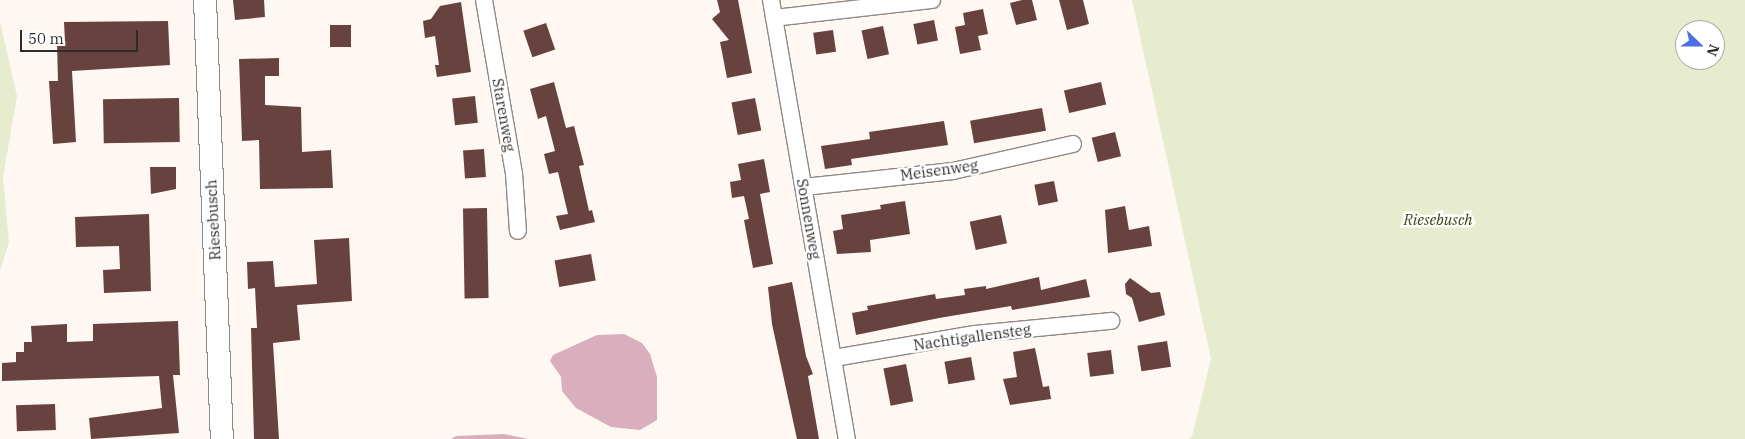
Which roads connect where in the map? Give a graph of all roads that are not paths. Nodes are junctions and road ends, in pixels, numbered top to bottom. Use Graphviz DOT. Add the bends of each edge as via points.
graph roads {
  1 [pos="206,0"];
  2 [pos="484,0"];
  3 [pos="771,0"];
  4 [pos="932,0"];
  5 [pos="774,18"];
  6 [pos="1073,144"];
  7 [pos="804,187"];
  8 [pos="518,231"];
  9 [pos="1111,321"];
  10 [pos="834,358"];
  11 [pos="222,439"];
  12 [pos="847,439"];
  1 -- 11 [label="main road, Riesebusch"];
  2 -- 8 [label="street, Starenweg" via="514,173"];
  3 -- 5 [label="street, Sonnenweg"];
  4 -- 5 [label="street"];
  5 -- 7 [label="street, Sonnenweg"];
  6 -- 7 [label="street, Meisenweg" via="953,171"];
  7 -- 10 [label="street, Sonnenweg"];
  9 -- 10 [label="street, Nachtigallensteg" via="974,334"];
  10 -- 12 [label="street, Sonnenweg"];
}
